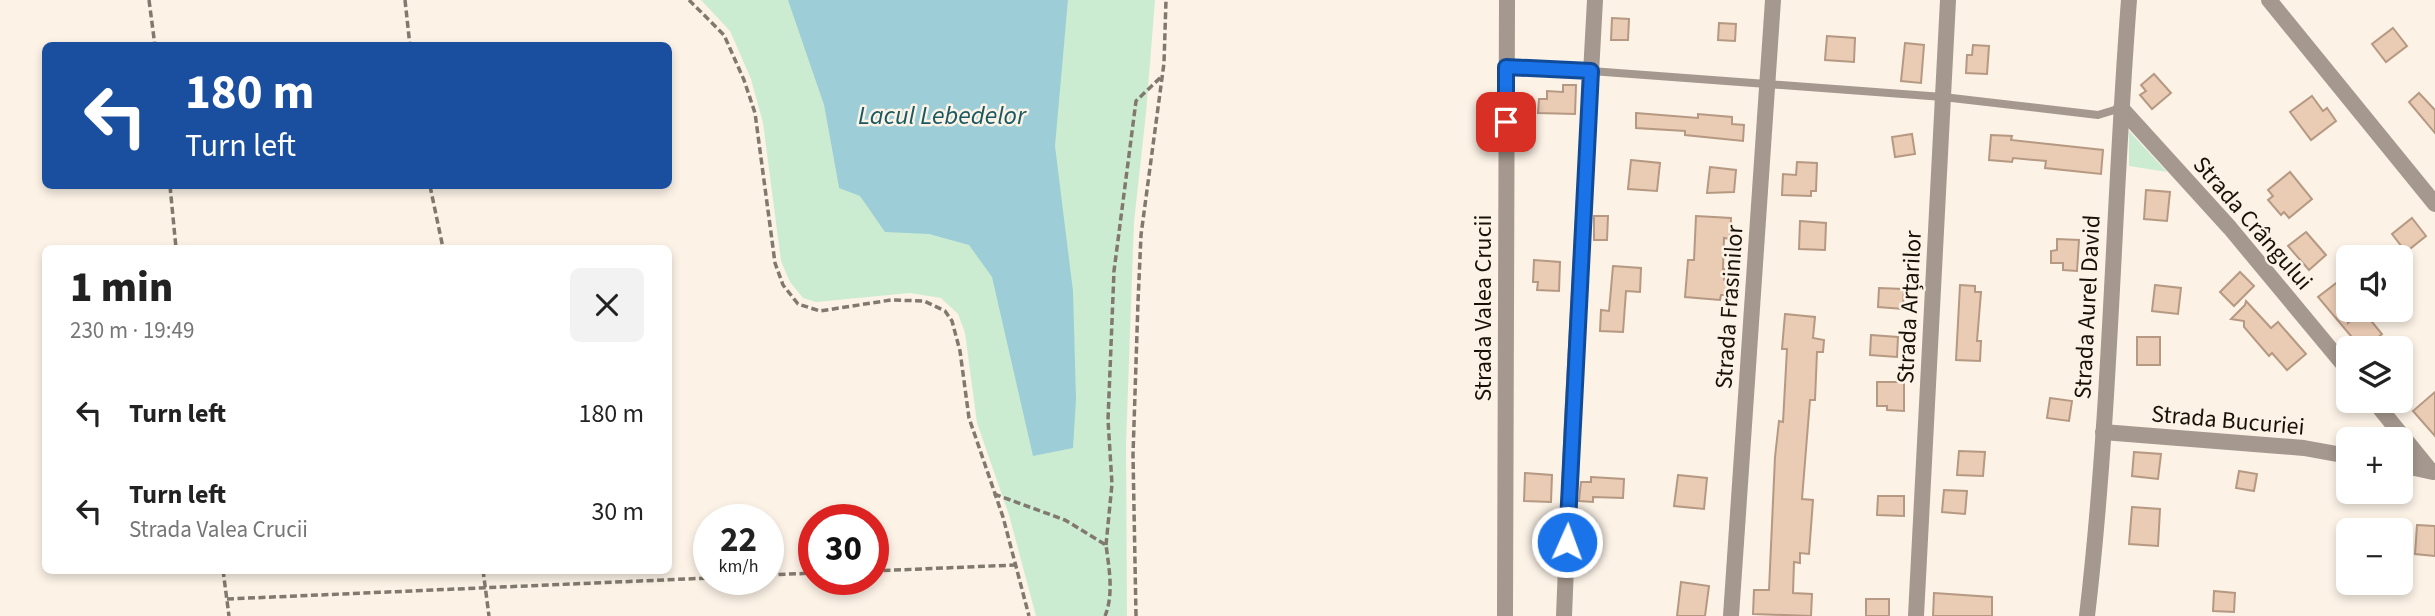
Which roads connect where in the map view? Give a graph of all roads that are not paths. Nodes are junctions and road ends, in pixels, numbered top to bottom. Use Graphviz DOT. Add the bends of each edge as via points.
graph roads {
  1 [pos="1507,0"];
  2 [pos="1595,0"];
  3 [pos="1773,0"];
  4 [pos="1948,0"];
  5 [pos="2129,0"];
  6 [pos="2269,0"];
  7 [pos="1506,67"];
  8 [pos="1591,71"];
  9 [pos="1765,85"];
  10 [pos="1943,97"];
  11 [pos="2121,108"];
  12 [pos="2435,204"];
  13 [pos="2336,356"];
  14 [pos="2384,413"];
  15 [pos="2103,432"];
  16 [pos="2336,454"];
  17 [pos="2413,468"];
  18 [pos="2432,472"];
  19 [pos="1505,616"];
  20 [pos="1564,616"];
  21 [pos="1731,616"];
  22 [pos="1916,616"];
  23 [pos="2087,616"];
  1 -- 7 [label="street, Strada Valea Crucii"];
  2 -- 8 [label="street"];
  3 -- 9 [label="street, Strada Frasinilor"];
  4 -- 10 [label="street, Strada Arțarilor"];
  5 -- 11 [label="street, Strada Aurel David"];
  6 -- 12 [label="street"];
  7 -- 8 [label="lane"];
  7 -- 19 [label="street, Strada Valea Crucii"];
  8 -- 9 [label="lane"];
  8 -- 20 [label="street"];
  9 -- 10 [label="lane"];
  9 -- 21 [label="street, Strada Frasinilor"];
  10 -- 11 [label="lane" via="2098,115"];
  10 -- 22 [label="street, Strada Arțarilor"];
  11 -- 13 [label="street, Strada Crângului" via="2230,228"];
  11 -- 15 [label="street, Strada Aurel David"];
  14 -- 18 [label="street"];
  15 -- 16 [label="street, Strada Bucuriei"];
  15 -- 23 [label="street, Strada Aurel David"];
  17 -- 18 [label="street"];
}
